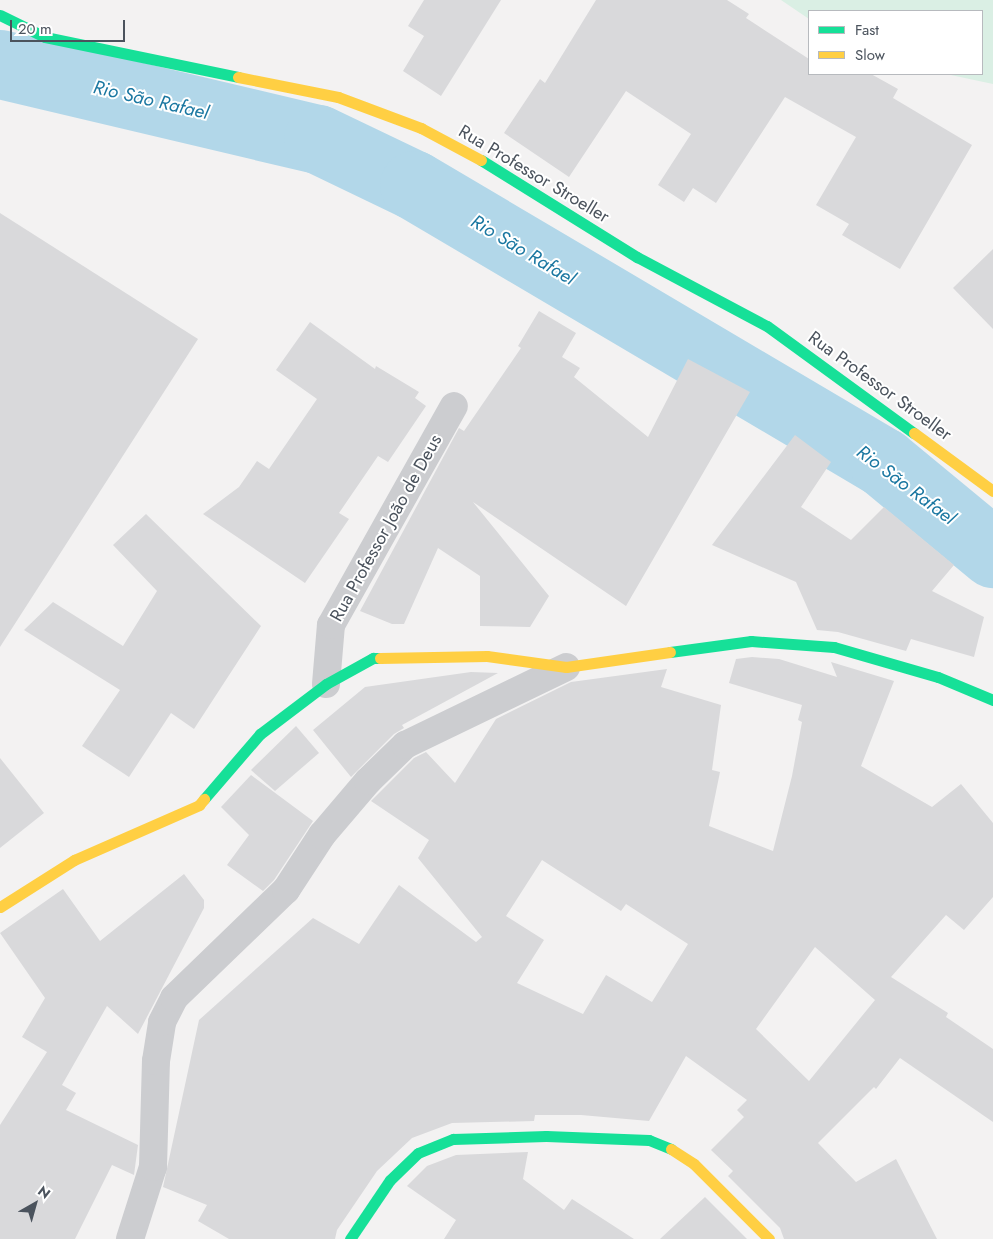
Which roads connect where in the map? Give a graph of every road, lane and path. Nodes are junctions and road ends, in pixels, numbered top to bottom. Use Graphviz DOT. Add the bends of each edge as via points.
graph roads {
  1 [pos="0,15"];
  2 [pos="454,406"];
  3 [pos="993,491"];
  4 [pos="566,666"];
  5 [pos="326,684"];
  6 [pos="993,700"];
  7 [pos="0,907"];
  8 [pos="130,1239"];
  9 [pos="350,1239"];
  10 [pos="769,1239"];
  1 -- 3 [label="street, Rua Professor Stroeller" via="46,37 338,97 421,128 472,154 637,257 767,326"];
  2 -- 5 [label="street, Rua Professor João de Deus" via="331,625"];
  4 -- 5 [label="street" via="487,656 373,658"];
  4 -- 6 [label="street" via="751,641 825,646 938,677"];
  4 -- 8 [label="street" via="405,745 368,781 322,835 286,890 174,998 162,1022 156,1061 153,1167"];
  5 -- 7 [label="street" via="260,734 199,804 74,860"];
  9 -- 10 [label="street" via="390,1180 418,1153 453,1139 546,1136 649,1140 671,1150 694,1164"];
}
